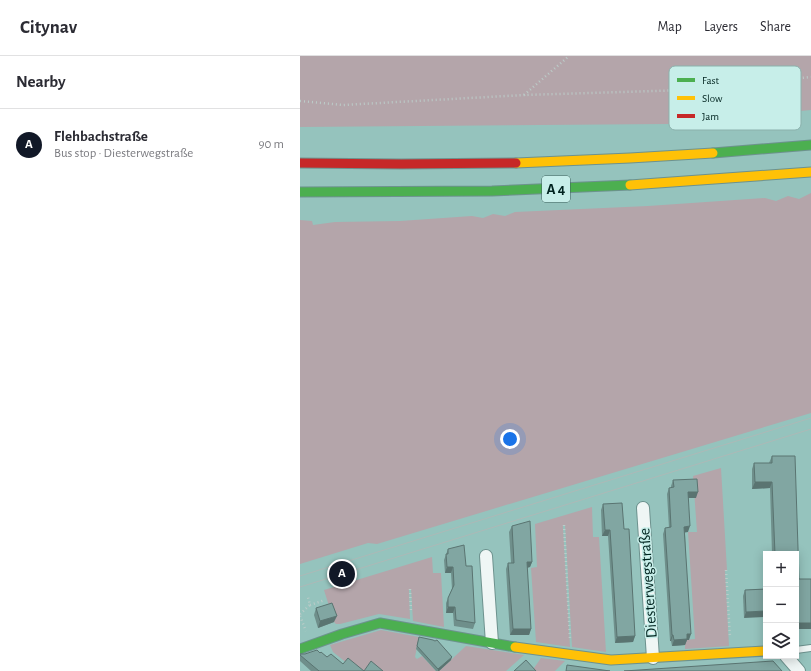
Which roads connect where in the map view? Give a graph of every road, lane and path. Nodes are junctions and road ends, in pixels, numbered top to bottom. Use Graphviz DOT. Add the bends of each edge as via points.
graph roads {
  1 [pos="569,56"];
  2 [pos="811,77"];
  3 [pos="801,78"];
  4 [pos="669,91"];
  5 [pos="524,95"];
  6 [pos="300,101"];
  7 [pos="811,145"];
  8 [pos="300,163"];
  9 [pos="811,172"];
  10 [pos="300,192"];
  11 [pos="643,508"];
  12 [pos="564,525"];
  13 [pos="486,556"];
  14 [pos="726,570"];
  15 [pos="410,589"];
  16 [pos="308,597"];
  17 [pos="325,600"];
  18 [pos="310,605"];
  19 [pos="300,614"];
  20 [pos="411,628"];
  21 [pos="492,643"];
  22 [pos="811,648"];
  23 [pos="300,649"];
  24 [pos="799,650"];
  25 [pos="763,651"];
  26 [pos="731,654"];
  27 [pos="571,655"];
  28 [pos="653,658"];
  29 [pos="789,659"];
  30 [pos="799,671"];
  1 -- 5 [label="path"];
  2 -- 3 [label="path"];
  4 -- 5 [label="path"];
  5 -- 6 [label="path" via="344,105"];
  7 -- 8 [label="main road, A 4" via="709,154 568,161 388,165"];
  9 -- 10 [label="main road, A 4" via="568,189"];
  11 -- 28 [label="street, Diesterwegstraße"];
  12 -- 27 [label="path"];
  13 -- 21 [label="street"];
  14 -- 26 [label="path"];
  15 -- 20 [label="path"];
  16 -- 18 [label="path"];
  17 -- 18 [label="path"];
  18 -- 19 [label="path"];
  20 -- 21 [label="main road, Diesterwegstraße"];
  20 -- 23 [label="main road, Diesterwegstraße" via="385,623 375,624"];
  21 -- 27 [label="main road, Diesterwegstraße"];
  22 -- 24 [label="lane"];
  25 -- 26 [label="main road, Diesterwegstraße"];
  26 -- 28 [label="main road, Diesterwegstraße"];
  27 -- 28 [label="main road, Diesterwegstraße" via="611,660"];
  29 -- 30 [label="street"];
}
